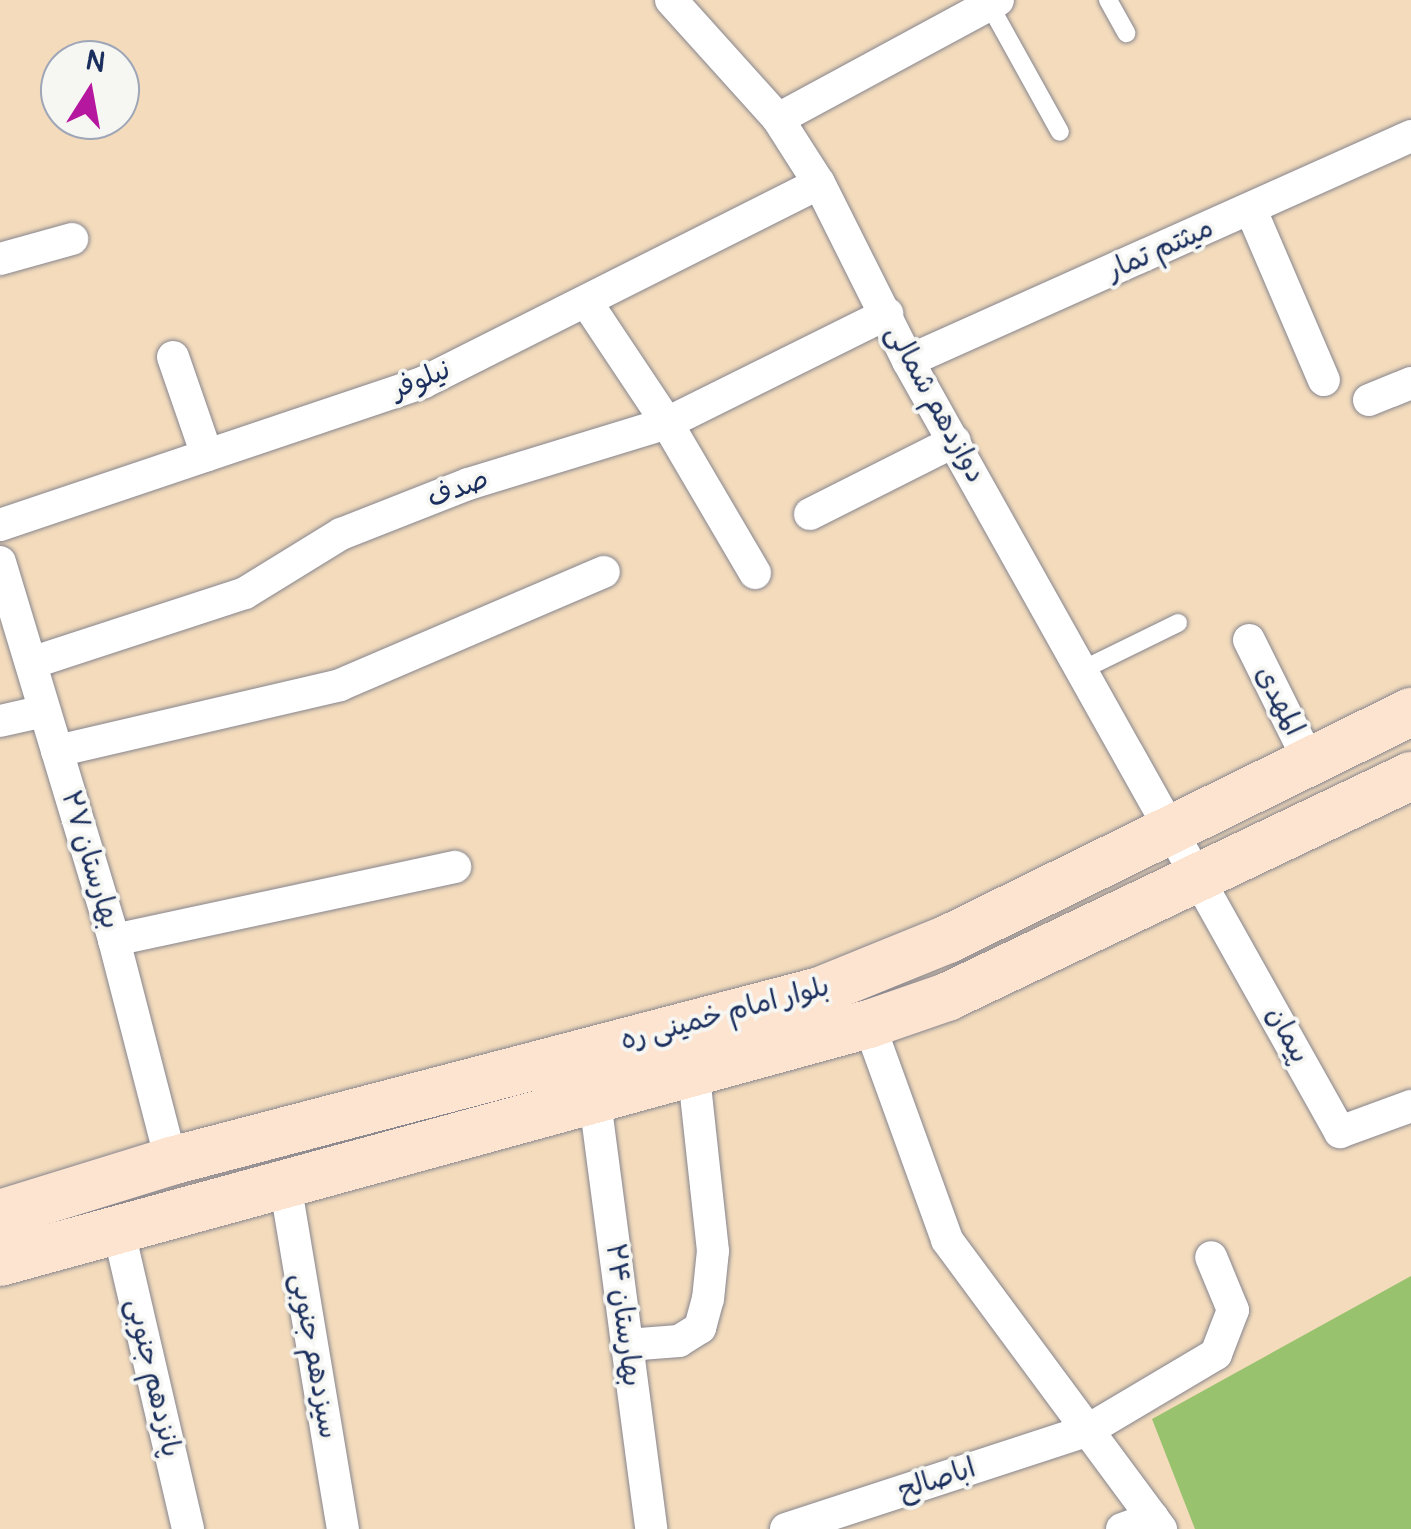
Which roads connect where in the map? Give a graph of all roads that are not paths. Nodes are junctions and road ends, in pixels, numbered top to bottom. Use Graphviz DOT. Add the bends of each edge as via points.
graph roads {
  1 [pos="670,0"];
  2 [pos="1108,0"];
  3 [pos="975,5"];
  4 [pos="1126,33"];
  5 [pos="778,118"];
  6 [pos="1060,132"];
  7 [pos="1411,136"];
  8 [pos="819,183"];
  9 [pos="1250,210"];
  10 [pos="72,239"];
  11 [pos="0,259"];
  12 [pos="586,303"];
  13 [pos="886,314"];
  14 [pos="173,357"];
  15 [pos="908,361"];
  16 [pos="1324,380"];
  17 [pos="1411,384"];
  18 [pos="1369,400"];
  19 [pos="667,422"];
  20 [pos="955,441"];
  21 [pos="207,455"];
  22 [pos="810,514"];
  23 [pos="0,524"];
  24 [pos="0,562"];
  25 [pos="604,572"];
  26 [pos="755,573"];
  27 [pos="1178,623"];
  28 [pos="1249,640"];
  29 [pos="31,664"];
  30 [pos="1082,670"];
  31 [pos="44,711"];
  32 [pos="1411,712"];
  33 [pos="0,722"];
  34 [pos="57,751"];
  35 [pos="1309,762"];
  36 [pos="1411,776"];
  37 [pos="1170,829"];
  38 [pos="455,866"];
  39 [pos="1198,872"];
  40 [pos="114,940"];
  41 [pos="869,1024"];
  42 [pos="694,1076"];
  43 [pos="596,1101"];
  44 [pos="1411,1106"];
  45 [pos="172,1161"];
  46 [pos="285,1183"];
  47 [pos="0,1214"];
  48 [pos="118,1228"];
  49 [pos="1211,1257"];
  50 [pos="0,1262"];
  51 [pos="626,1345"];
  52 [pos="1088,1430"];
  53 [pos="1146,1525"];
  54 [pos="188,1529"];
  55 [pos="343,1529"];
  56 [pos="651,1529"];
  57 [pos="786,1529"];
  1 -- 5 [label="street, دوازدهم شمالی"];
  2 -- 4 [label="lane"];
  3 -- 5 [label="street"];
  3 -- 6 [label="lane"];
  5 -- 8 [label="street, دوازدهم شمالی"];
  7 -- 9 [label="street, میثتم تمار"];
  8 -- 12 [label="street, نیلوفر"];
  8 -- 13 [label="street, دوازدهم شمالی"];
  9 -- 15 [label="street, میثتم تمار"];
  9 -- 16 [label="street"];
  10 -- 11 [label="street"];
  12 -- 19 [label="street"];
  12 -- 21 [label="street, نیلوفر" via="424,382"];
  13 -- 15 [label="street, دوازدهم شمالی"];
  13 -- 19 [label="street, صدف"];
  14 -- 21 [label="street"];
  15 -- 20 [label="street, دوازدهم شمالی"];
  17 -- 18 [label="street"];
  19 -- 26 [label="street"];
  19 -- 29 [label="street, صدف" via="468,484 341,534 245,592"];
  20 -- 22 [label="street"];
  20 -- 30 [label="street, دوازدهم شمالی"];
  21 -- 23 [label="street, نیلوفر"];
  24 -- 29 [label="street, بهارستان ۲۷"];
  25 -- 34 [label="street" via="340,685"];
  27 -- 30 [label="lane"];
  28 -- 35 [label="street, المهدی"];
  29 -- 31 [label="street, بهارستان ۲۷"];
  30 -- 37 [label="street, دوازدهم شمالی"];
  31 -- 33 [label="street"];
  31 -- 34 [label="street, بهارستان ۲۷"];
  32 -- 35 [label="main road, بلوار امام خمینی ره"];
  34 -- 40 [label="street, بهارستان ۲۷"];
  35 -- 37 [label="main road, بلوار امام خمینی ره"];
  36 -- 39 [label="main road, بلوار امام خمینی ره"];
  37 -- 39 [label="street, دوازدهم شمالی"];
  37 -- 45 [label="main road, بلوار امام خمینی ره" via="948,939 820,991"];
  38 -- 40 [label="street"];
  39 -- 41 [label="main road, بلوار امام خمینی ره" via="947,997"];
  39 -- 44 [label="street, پیمان" via="1340,1132"];
  40 -- 45 [label="street, بهارستان ۲۷"];
  41 -- 42 [label="main road, بلوار امام خمینی ره"];
  41 -- 52 [label="street" via="947,1240"];
  42 -- 43 [label="main road, بلوار امام خمینی ره"];
  42 -- 51 [label="street" via="712,1251 708,1300 700,1328 680,1340"];
  43 -- 46 [label="main road, بلوار امام خمینی ره"];
  43 -- 51 [label="street, بهارستان ۲۴"];
  45 -- 47 [label="main road, بلوار امام خمینی ره"];
  46 -- 48 [label="main road, بلوار امام خمینی ره"];
  46 -- 55 [label="street, سیزدهم جنوبی"];
  48 -- 50 [label="main road, بلوار امام خمینی ره"];
  48 -- 54 [label="street, پانزدهم جنوبی"];
  49 -- 52 [label="street, اباصالح" via="1233,1310 1216,1354"];
  51 -- 56 [label="street, بهارستان ۲۴"];
  52 -- 53 [label="street"];
  52 -- 57 [label="street, اباصالح"];
}
